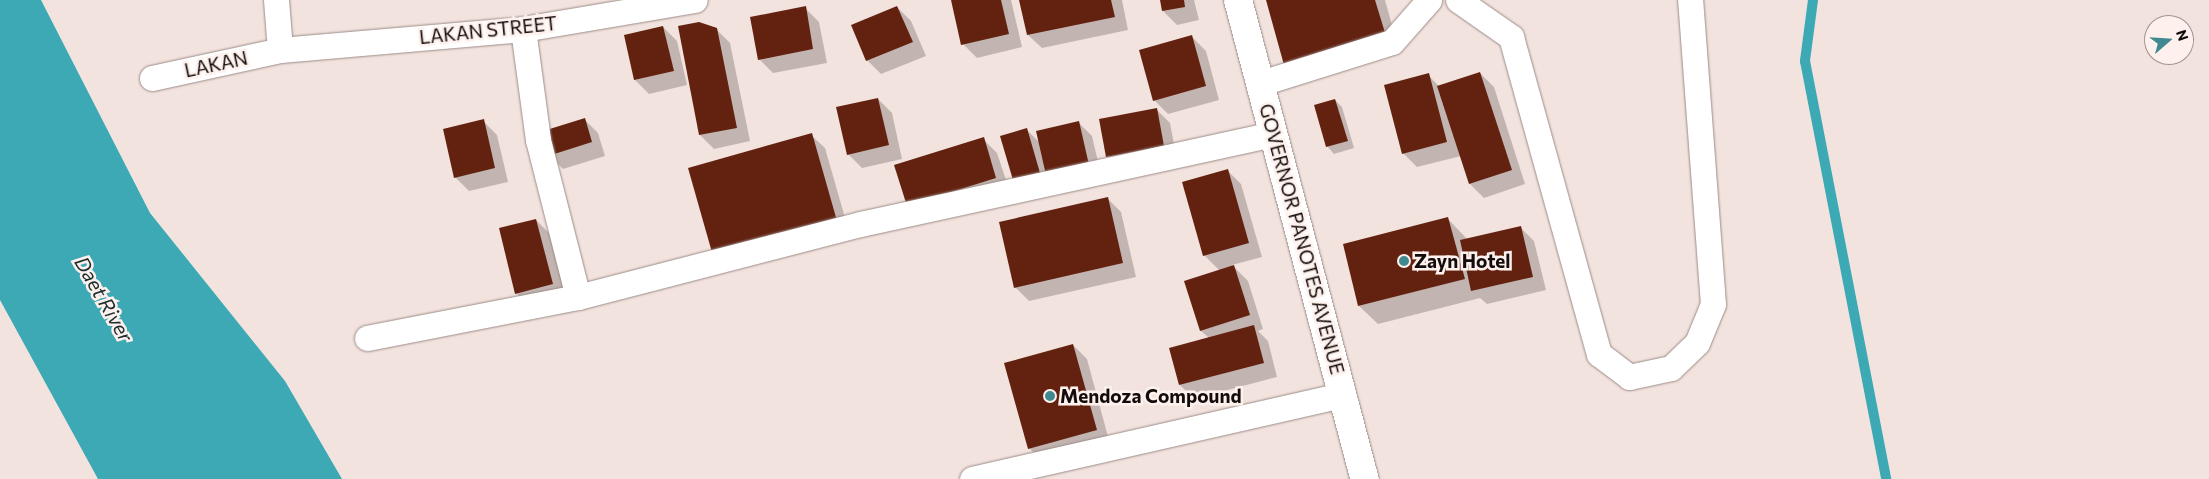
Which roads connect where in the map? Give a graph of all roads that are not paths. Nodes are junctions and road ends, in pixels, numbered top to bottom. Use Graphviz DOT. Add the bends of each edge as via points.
graph roads {
  1 [pos="276,0"];
  2 [pos="695,0"];
  3 [pos="1238,0"];
  4 [pos="1429,0"];
  5 [pos="1458,0"];
  6 [pos="1690,0"];
  7 [pos="523,29"];
  8 [pos="280,50"];
  9 [pos="152,78"];
  10 [pos="1261,83"];
  11 [pos="1273,134"];
  12 [pos="578,297"];
  13 [pos="367,338"];
  14 [pos="1342,395"];
  15 [pos="972,479"];
  16 [pos="1365,479"];
  1 -- 8 [label="street"];
  2 -- 7 [label="street, LAKAN STREET"];
  3 -- 10 [label="main road, GOVERNOR PANOTES AVENUE"];
  4 -- 10 [label="street" via="1392,42"];
  5 -- 6 [label="street" via="1510,37 1599,354 1629,377 1672,368 1697,343 1713,304"];
  7 -- 8 [label="street, LAKAN STREET"];
  7 -- 12 [label="street" via="538,140"];
  8 -- 9 [label="street, LAKAN"];
  10 -- 11 [label="main road, GOVERNOR PANOTES AVENUE"];
  11 -- 12 [label="street" via="860,224"];
  11 -- 14 [label="main road, GOVERNOR PANOTES AVENUE"];
  12 -- 13 [label="street"];
  14 -- 15 [label="street"];
  14 -- 16 [label="main road, GOVERNOR PANOTES AVENUE"];
}
